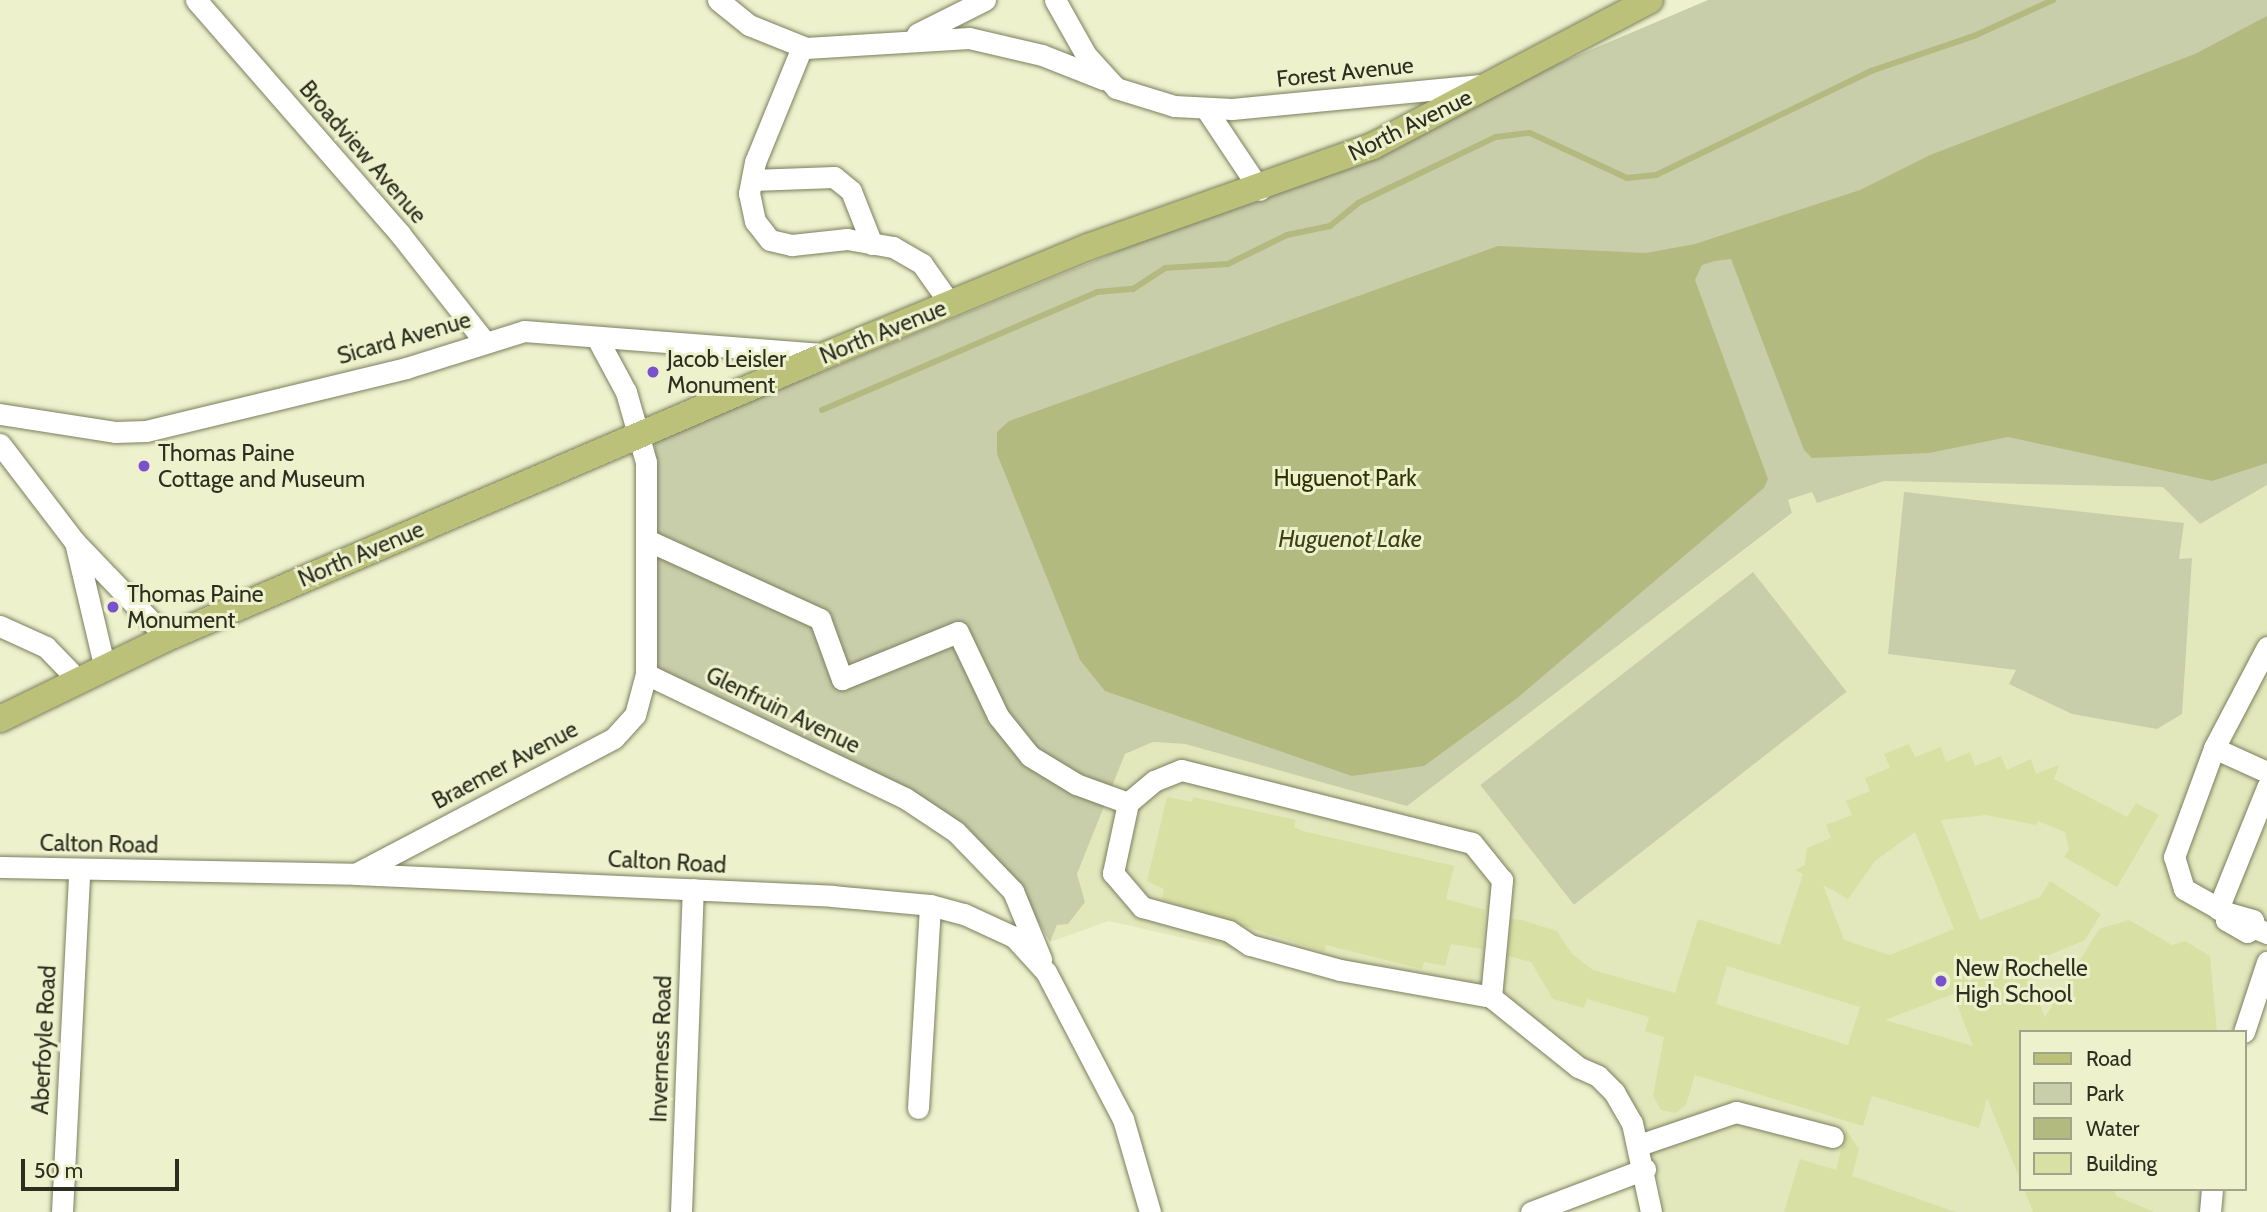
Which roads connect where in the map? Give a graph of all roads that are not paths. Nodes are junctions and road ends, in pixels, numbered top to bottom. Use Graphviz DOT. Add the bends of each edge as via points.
graph roads {
  1 [pos="196,0"];
  2 [pos="718,0"];
  3 [pos="985,0"];
  4 [pos="1055,0"];
  5 [pos="1650,0"];
  6 [pos="902,41"];
  7 [pos="802,47"];
  8 [pos="1490,84"];
  9 [pos="1116,88"];
  10 [pos="1206,109"];
  11 [pos="752,180"];
  12 [pos="1259,190"];
  13 [pos="872,244"];
  14 [pos="951,305"];
  15 [pos="598,340"];
  16 [pos="485,342"];
  17 [pos="828,354"];
  18 [pos="0,414"];
  19 [pos="639,435"];
  20 [pos="0,444"];
  21 [pos="649,541"];
  22 [pos="75,542"];
  23 [pos="0,626"];
  24 [pos="167,638"];
  25 [pos="2267,647"];
  26 [pos="105,668"];
  27 [pos="646,674"];
  28 [pos="79,681"];
  29 [pos="0,719"];
  30 [pos="2214,748"];
  31 [pos="2267,772"];
  32 [pos="2267,788"];
  33 [pos="1128,803"];
  34 [pos="0,867"];
  35 [pos="79,871"];
  36 [pos="356,874"];
  37 [pos="693,889"];
  38 [pos="930,905"];
  39 [pos="2221,910"];
  40 [pos="2261,930"];
  41 [pos="2267,962"];
  42 [pos="1046,972"];
  43 [pos="1491,997"];
  44 [pos="2245,1030"];
  45 [pos="918,1108"];
  46 [pos="1833,1137"];
  47 [pos="1639,1145"];
  48 [pos="1645,1169"];
  49 [pos="2212,1191"];
  50 [pos="62,1212"];
  51 [pos="681,1212"];
  52 [pos="1150,1212"];
  53 [pos="1531,1212"];
  54 [pos="1651,1212"];
  55 [pos="2210,1212"];
  1 -- 16 [label="street, Broadview Avenue" via="400,234"];
  2 -- 7 [label="street" via="749,25"];
  3 -- 6 [label="street"];
  4 -- 9 [label="street" via="1086,55"];
  5 -- 8 [label="main road, North Avenue"];
  6 -- 7 [label="street, Forest Avenue"];
  6 -- 9 [label="street, Forest Avenue" via="969,38 1042,55"];
  7 -- 11 [label="street"];
  8 -- 10 [label="street, Forest Avenue"];
  8 -- 12 [label="main road, North Avenue" via="1373,146"];
  9 -- 10 [label="street, Forest Avenue"];
  10 -- 12 [label="street"];
  11 -- 13 [label="street" via="834,177 851,191"];
  11 -- 13 [label="street" via="755,221 770,240"];
  12 -- 14 [label="main road, North Avenue" via="1088,247"];
  13 -- 14 [label="street" via="892,247 922,264"];
  14 -- 17 [label="main road, North Avenue"];
  15 -- 16 [label="street, Sicard Avenue" via="545,330"];
  15 -- 17 [label="street, Sicard Avenue"];
  15 -- 19 [label="street" via="626,392"];
  16 -- 18 [label="street, Sicard Avenue" via="406,368 146,431 115,432"];
  17 -- 19 [label="main road, North Avenue"];
  19 -- 21 [label="street" via="646,462"];
  19 -- 24 [label="main road, North Avenue"];
  20 -- 22 [label="street"];
  21 -- 27 [label="street"];
  21 -- 33 [label="street" via="820,619 842,678 958,632 998,716 1030,756 1076,784"];
  22 -- 24 [label="street"];
  22 -- 26 [label="street"];
  23 -- 28 [label="street" via="46,647"];
  24 -- 26 [label="main road, North Avenue"];
  25 -- 30 [label="street"];
  26 -- 28 [label="main road, North Avenue"];
  27 -- 36 [label="street, Braemer Avenue" via="635,715 614,738"];
  27 -- 42 [label="street, Glenfruin Avenue" via="905,798 956,832 1013,891"];
  28 -- 29 [label="main road, North Avenue"];
  30 -- 31 [label="street"];
  30 -- 39 [label="street" via="2174,857 2184,889"];
  32 -- 39 [label="street"];
  33 -- 43 [label="street" via="1113,873 1142,908 1229,930 1250,945 1340,970"];
  33 -- 43 [label="street" via="1154,781 1181,770 1472,843 1496,866 1503,888"];
  34 -- 35 [label="street, Calton Road"];
  35 -- 36 [label="street, Calton Road"];
  35 -- 50 [label="street, Aberfoyle Road"];
  36 -- 37 [label="street, Calton Road"];
  37 -- 38 [label="street, Calton Road"];
  37 -- 51 [label="street, Inverness Road"];
  38 -- 42 [label="street, Calton Road" via="1014,937"];
  38 -- 45 [label="street"];
  39 -- 40 [label="street" via="2253,920"];
  41 -- 44 [label="street"];
  42 -- 52 [label="street, Calton Road" via="1123,1119"];
  43 -- 47 [label="street" via="1614,1092"];
  46 -- 47 [label="street" via="1736,1112"];
  47 -- 48 [label="street"];
  48 -- 53 [label="street"];
  48 -- 54 [label="street"];
  49 -- 55 [label="street"];
}
